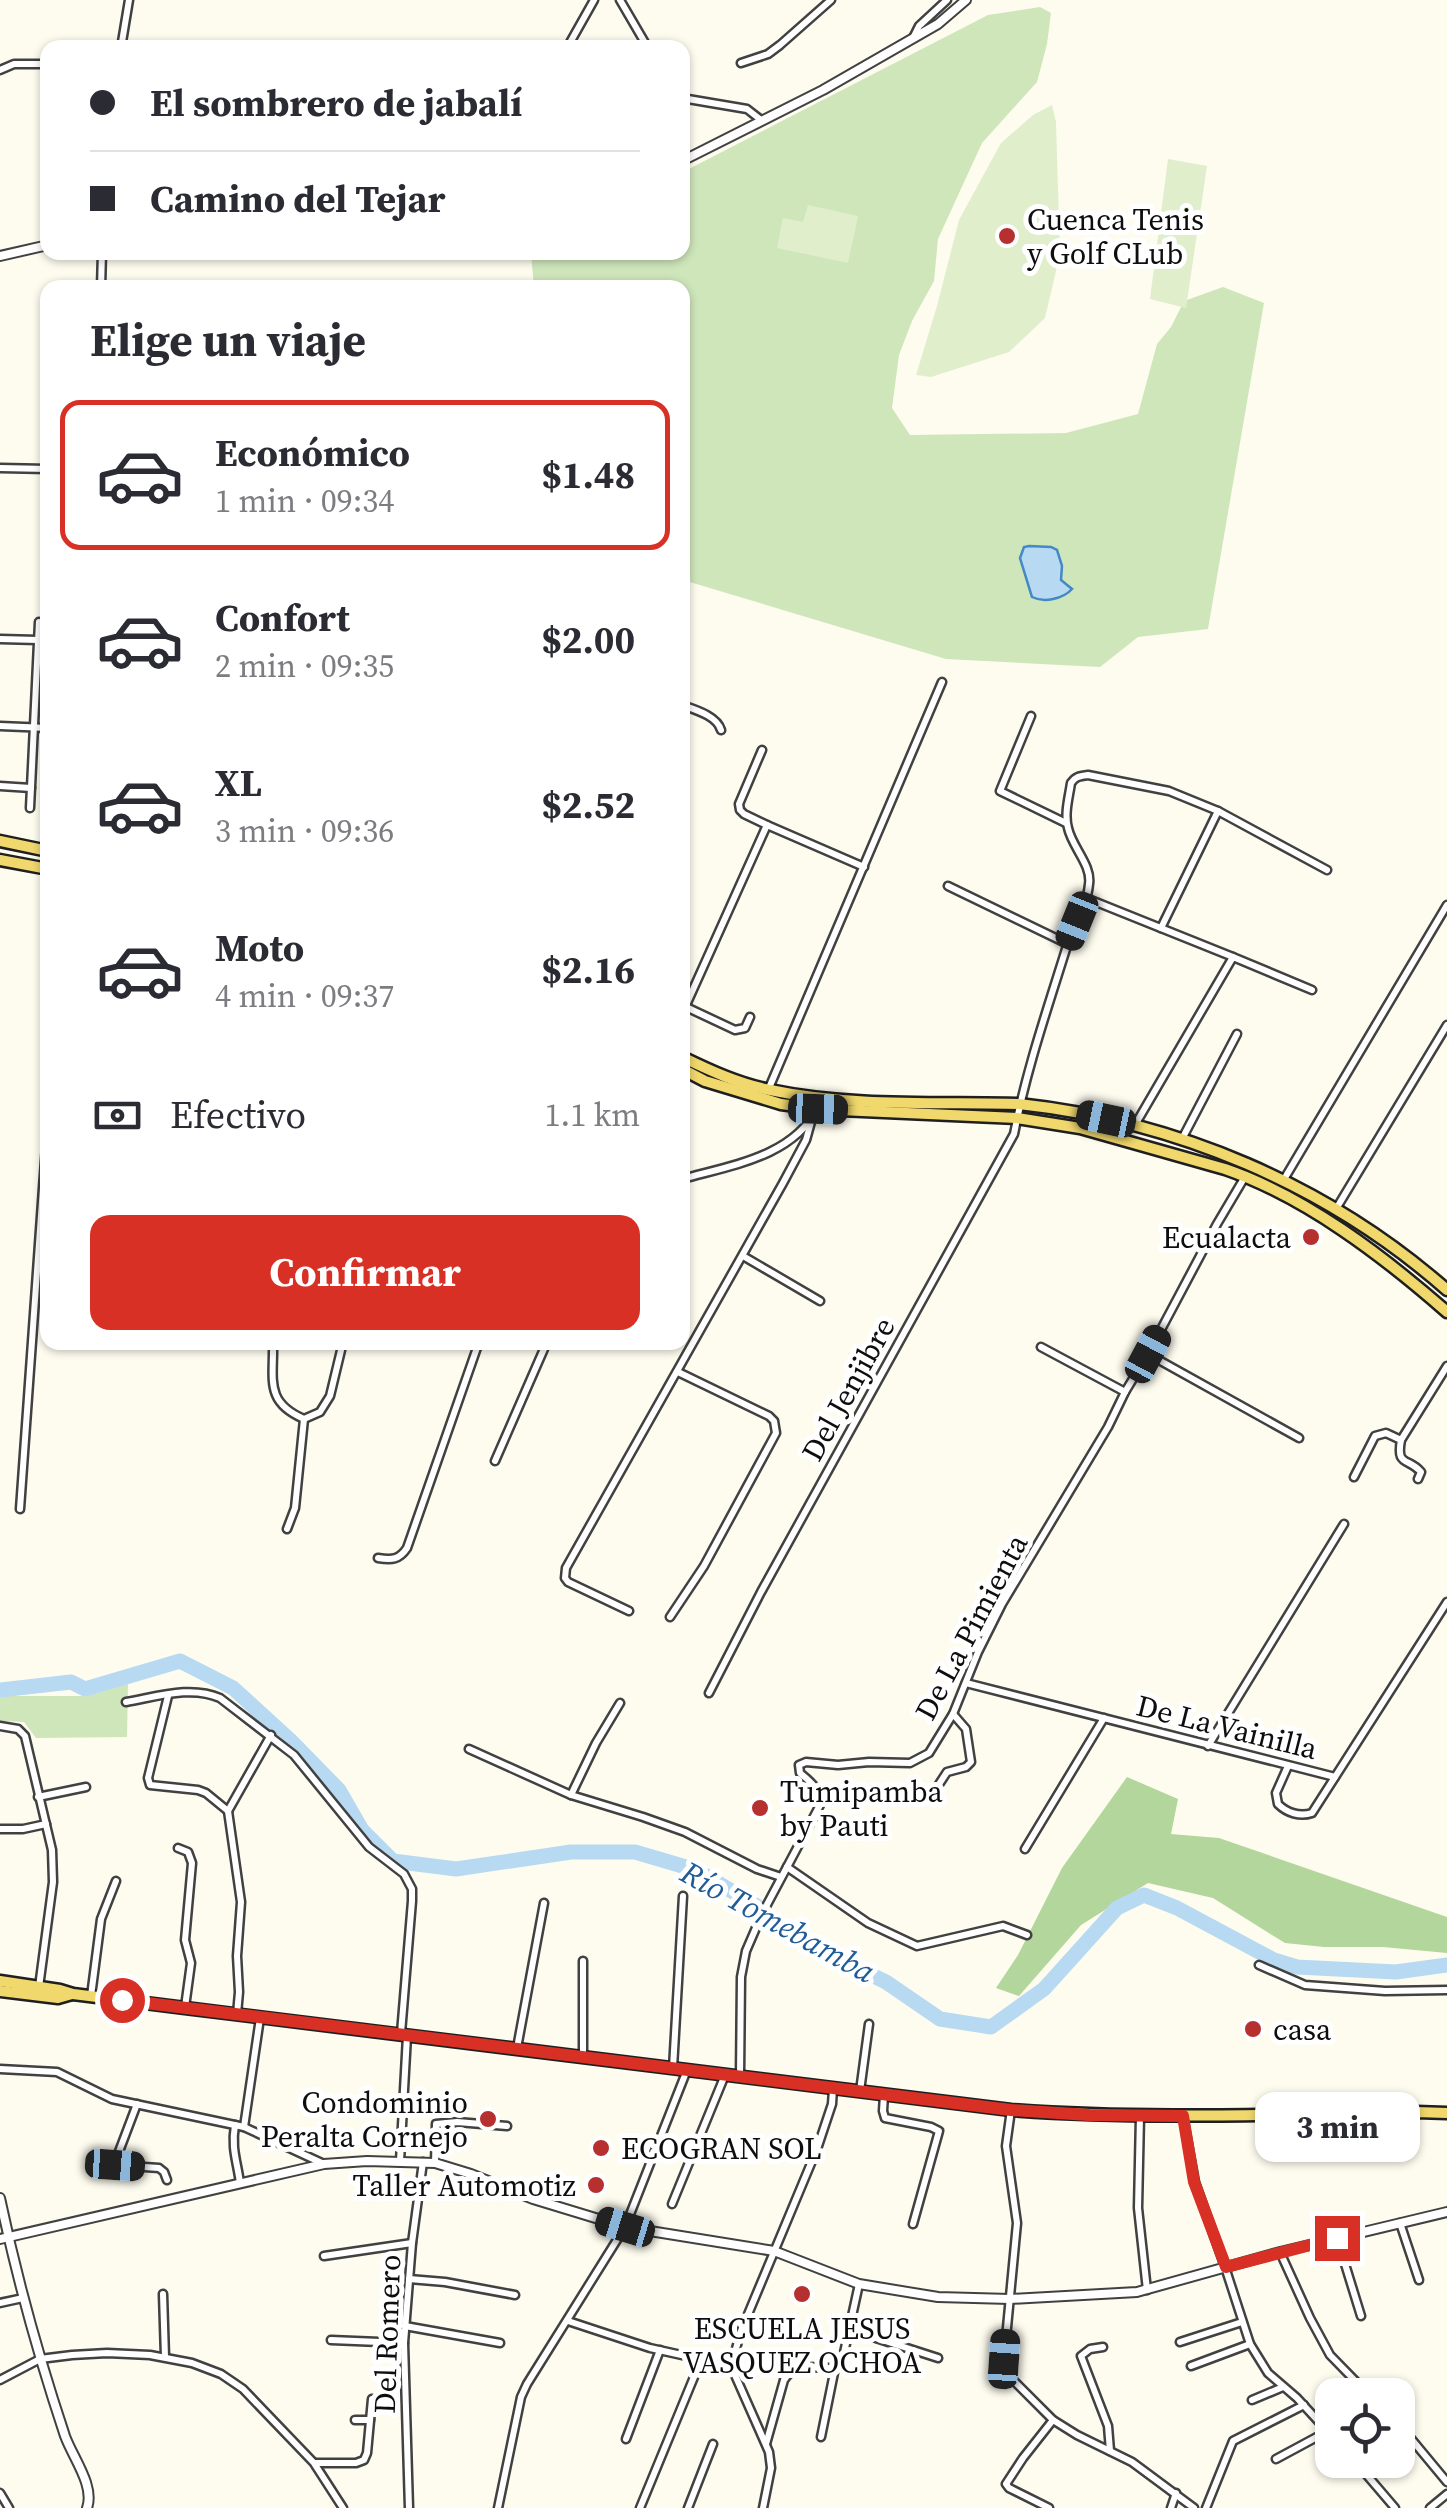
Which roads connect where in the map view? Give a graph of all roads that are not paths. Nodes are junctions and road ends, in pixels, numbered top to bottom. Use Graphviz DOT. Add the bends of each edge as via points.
graph roads {
  1 [pos="129,0"];
  2 [pos="594,0"];
  3 [pos="620,0"];
  4 [pos="831,0"];
  5 [pos="948,0"];
  6 [pos="966,0"];
  7 [pos="913,38"];
  8 [pos="122,40"];
  9 [pos="572,40"];
  10 [pos="643,40"];
  11 [pos="40,64"];
  12 [pos="742,64"];
  13 [pos="0,70"];
  14 [pos="690,99"];
  15 [pos="761,120"];
  16 [pos="690,156"];
  17 [pos="40,247"];
  18 [pos="0,256"];
  19 [pos="0,468"];
  20 [pos="40,469"];
  21 [pos="39,622"];
  22 [pos="0,639"];
  23 [pos="38,640"];
  24 [pos="942,682"];
  25 [pos="690,709"];
  26 [pos="1032,716"];
  27 [pos="0,726"];
  28 [pos="32,727"];
  29 [pos="40,728"];
  30 [pos="720,730"];
  31 [pos="762,750"];
  32 [pos="0,786"];
  33 [pos="30,788"];
  34 [pos="30,808"];
  35 [pos="1218,811"];
  36 [pos="1066,823"];
  37 [pos="767,824"];
  38 [pos="0,842"];
  39 [pos="40,849"];
  40 [pos="0,860"];
  41 [pos="864,867"];
  42 [pos="40,868"];
  43 [pos="1327,870"];
  44 [pos="948,886"];
  45 [pos="1086,898"];
  46 [pos="1447,905"];
  47 [pos="1161,928"];
  48 [pos="1068,944"];
  49 [pos="1234,957"];
  50 [pos="1312,990"];
  51 [pos="690,997"];
  52 [pos="690,1012"];
  53 [pos="750,1017"];
  54 [pos="1447,1025"];
  55 [pos="1237,1034"];
  56 [pos="690,1060"];
  57 [pos="690,1073"];
  58 [pos="768,1090"];
  59 [pos="821,1104"];
  60 [pos="1019,1104"];
  61 [pos="1017,1118"];
  62 [pos="811,1122"];
  63 [pos="1135,1125"];
  64 [pos="1182,1140"];
  65 [pos="1250,1164"];
  66 [pos="1245,1176"];
  67 [pos="690,1177"];
  68 [pos="1283,1180"];
  69 [pos="1336,1209"];
  70 [pos="40,1230"];
  71 [pos="742,1256"];
  72 [pos="1447,1290"];
  73 [pos="820,1301"];
  74 [pos="1447,1312"];
  75 [pos="1042,1347"];
  76 [pos="273,1350"];
  77 [pos="342,1350"];
  78 [pos="476,1350"];
  79 [pos="544,1350"];
  80 [pos="1148,1354"];
  81 [pos="1447,1366"];
  82 [pos="678,1372"];
  83 [pos="1125,1392"];
  84 [pos="304,1419"];
  85 [pos="1299,1438"];
  86 [pos="1401,1440"];
  87 [pos="495,1461"];
  88 [pos="1354,1477"];
  89 [pos="1418,1479"];
  90 [pos="20,1509"];
  91 [pos="1344,1524"];
  92 [pos="287,1530"];
  93 [pos="378,1558"];
  94 [pos="1447,1602"];
  95 [pos="630,1611"];
  96 [pos="670,1618"];
  97 [pos="966,1683"];
  98 [pos="709,1694"];
  99 [pos="168,1696"];
  100 [pos="126,1702"];
  101 [pos="620,1703"];
  102 [pos="953,1714"];
  103 [pos="1104,1718"];
  104 [pos="0,1726"];
  105 [pos="271,1735"];
  106 [pos="1208,1746"];
  107 [pos="470,1749"];
  108 [pos="1288,1766"];
  109 [pos="1335,1777"];
  110 [pos="86,1787"];
  111 [pos="571,1795"];
  112 [pos="932,1795"];
  113 [pos="38,1797"];
  114 [pos="228,1811"];
  115 [pos="46,1824"];
  116 [pos="0,1829"];
  117 [pos="178,1848"];
  118 [pos="1026,1850"];
  119 [pos="787,1866"];
  120 [pos="781,1878"];
  121 [pos="116,1881"];
  122 [pos="683,1896"];
  123 [pos="544,1903"];
  124 [pos="1027,1934"];
  125 [pos="583,1961"];
  126 [pos="1260,1965"];
  127 [pos="0,1981"];
  128 [pos="1447,1990"];
  129 [pos="0,1991"];
  130 [pos="38,1991"];
  131 [pos="91,1996"];
  132 [pos="185,2008"];
  133 [pos="237,2015"];
  134 [pos="260,2018"];
  135 [pos="870,2024"];
  136 [pos="404,2034"];
  137 [pos="516,2049"];
  138 [pos="583,2057"];
  139 [pos="673,2068"];
  140 [pos="0,2069"];
  141 [pos="687,2069"];
  142 [pos="726,2074"];
  143 [pos="740,2076"];
  144 [pos="832,2089"];
  145 [pos="860,2092"];
  146 [pos="884,2095"];
  147 [pos="137,2104"];
  148 [pos="1011,2110"];
  149 [pos="1447,2113"];
  150 [pos="1140,2115"];
  151 [pos="1183,2116"];
  152 [pos="240,2126"];
  153 [pos="507,2126"];
  154 [pos="400,2161"];
  155 [pos="423,2162"];
  156 [pos="434,2163"];
  157 [pos="324,2164"];
  158 [pos="115,2165"];
  159 [pos="92,2168"];
  160 [pos="167,2180"];
  161 [pos="240,2184"];
  162 [pos="0,2198"];
  163 [pos="672,2204"];
  164 [pos="1447,2212"];
  165 [pos="913,2224"];
  166 [pos="1400,2224"];
  167 [pos="625,2227"];
  168 [pos="4,2238"];
  169 [pos="1337,2238"];
  170 [pos="412,2243"];
  171 [pos="774,2251"];
  172 [pos="1280,2252"];
  173 [pos="324,2256"];
  174 [pos="1226,2267"];
  175 [pos="410,2279"];
  176 [pos="1419,2280"];
  177 [pos="860,2284"];
  178 [pos="1147,2290"];
  179 [pos="164,2294"];
  180 [pos="515,2294"];
  181 [pos="23,2298"];
  182 [pos="1010,2299"];
  183 [pos="0,2303"];
  184 [pos="1361,2316"];
  185 [pos="568,2321"];
  186 [pos="1242,2322"];
  187 [pos="406,2326"];
  188 [pos="851,2330"];
  189 [pos="330,2340"];
  190 [pos="1180,2342"];
  191 [pos="404,2343"];
  192 [pos="500,2343"];
  193 [pos="1250,2344"];
  194 [pos="1103,2347"];
  195 [pos="660,2350"];
  196 [pos="164,2358"];
  197 [pos="938,2358"];
  198 [pos="40,2359"];
  199 [pos="701,2360"];
  200 [pos="732,2366"];
  201 [pos="1191,2366"];
  202 [pos="835,2368"];
  203 [pos="1352,2378"];
  204 [pos="0,2380"];
  205 [pos="1283,2387"];
  206 [pos="372,2399"];
  207 [pos="1252,2400"];
  208 [pos="1304,2405"];
  209 [pos="1315,2417"];
  210 [pos="355,2420"];
  211 [pos="370,2420"];
  212 [pos="1052,2420"];
  213 [pos="821,2437"];
  214 [pos="626,2439"];
  215 [pos="1315,2441"];
  216 [pos="1415,2443"];
  217 [pos="712,2444"];
  218 [pos="766,2446"];
  219 [pos="1110,2452"];
  220 [pos="1276,2458"];
  221 [pos="314,2462"];
  222 [pos="1369,2478"];
  223 [pos="1447,2482"];
  224 [pos="0,2493"];
  225 [pos="1176,2493"];
  226 [pos="1447,2494"];
  227 [pos="9,2508"];
  228 [pos="87,2508"];
  229 [pos="343,2508"];
  230 [pos="409,2508"];
  231 [pos="498,2508"];
  232 [pos="640,2508"];
  233 [pos="688,2508"];
  234 [pos="763,2508"];
  235 [pos="1049,2508"];
  236 [pos="1171,2508"];
  237 [pos="1194,2508"];
  238 [pos="1206,2508"];
  239 [pos="1395,2508"];
  240 [pos="1430,2508"];
  1 -- 8 [label="street"];
  2 -- 9 [label="street"];
  3 -- 10 [label="street"];
  4 -- 12 [label="street" via="780,46"];
  5 -- 7 [label="street"];
  6 -- 7 [label="street"];
  7 -- 15 [label="street"];
  11 -- 13 [label="street"];
  14 -- 15 [label="street" via="747,109"];
  15 -- 16 [label="street"];
  17 -- 18 [label="street"];
  19 -- 20 [label="street"];
  21 -- 23 [label="street"];
  22 -- 23 [label="street"];
  23 -- 28 [label="street"];
  24 -- 41 [label="street"];
  25 -- 30 [label="street"];
  26 -- 36 [label="street" via="1000,791"];
  27 -- 28 [label="street"];
  28 -- 29 [label="street"];
  28 -- 33 [label="street"];
  31 -- 37 [label="street" via="740,810"];
  32 -- 33 [label="street"];
  33 -- 34 [label="street"];
  35 -- 36 [label="street" via="1160,789 1078,776"];
  35 -- 43 [label="street"];
  35 -- 47 [label="street"];
  36 -- 45 [label="street" via="1089,874"];
  37 -- 41 [label="street"];
  37 -- 51 [label="street"];
  38 -- 39 [label="main road"];
  40 -- 42 [label="main road"];
  41 -- 58 [label="street"];
  44 -- 48 [label="street"];
  45 -- 47 [label="street"];
  45 -- 48 [label="street, Del Jenjibre"];
  46 -- 68 [label="street"];
  47 -- 49 [label="street"];
  48 -- 60 [label="street, Del Jenjibre"];
  49 -- 50 [label="street"];
  49 -- 63 [label="street"];
  52 -- 53 [label="street" via="735,1030 745,1028"];
  54 -- 69 [label="street"];
  55 -- 64 [label="street"];
  56 -- 58 [label="main road"];
  57 -- 59 [label="main road" via="781,1104"];
  58 -- 59 [label="main road"];
  59 -- 60 [label="main road"];
  59 -- 61 [label="main road"];
  59 -- 62 [label="street"];
  60 -- 61 [label="street, Del Jenjibre"];
  60 -- 63 [label="main road"];
  61 -- 66 [label="main road" via="1129,1140"];
  61 -- 98 [label="street, Del Jenjibre" via="1009,1147"];
  62 -- 67 [label="street" via="752,1160"];
  62 -- 71 [label="street"];
  63 -- 64 [label="main road"];
  64 -- 65 [label="main road"];
  65 -- 66 [label="street, De La Pimienta"];
  65 -- 68 [label="main road"];
  66 -- 74 [label="main road" via="1332,1224"];
  66 -- 80 [label="street, De La Pimienta"];
  68 -- 69 [label="main road"];
  69 -- 72 [label="main road"];
  70 -- 90 [label="street"];
  71 -- 73 [label="street"];
  71 -- 82 [label="street"];
  75 -- 83 [label="street"];
  76 -- 84 [label="street" via="273,1391 288,1412"];
  77 -- 84 [label="street" via="330,1396 320,1412"];
  78 -- 93 [label="street" via="406,1548 396,1559"];
  79 -- 87 [label="street"];
  80 -- 83 [label="street, De La Pimienta"];
  80 -- 85 [label="street"];
  81 -- 86 [label="street"];
  82 -- 95 [label="street" via="566,1568 568,1582"];
  82 -- 96 [label="street" via="770,1416 776,1433"];
  83 -- 97 [label="street, De La Pimienta" via="1002,1604"];
  84 -- 92 [label="street"];
  86 -- 88 [label="street" via="1375,1436"];
  86 -- 89 [label="street" via="1398,1453 1419,1468"];
  91 -- 106 [label="street"];
  94 -- 109 [label="street, De La Vainilla"];
  97 -- 102 [label="street, De La Pimienta"];
  97 -- 103 [label="street, De La Vainilla"];
  99 -- 100 [label="street"];
  99 -- 105 [label="street" via="216,1695"];
  99 -- 114 [label="street" via="148,1783 198,1790"];
  101 -- 111 [label="street"];
  102 -- 112 [label="street" via="966,1729 972,1762 948,1772"];
  102 -- 119 [label="street, De La Pimienta" via="929,1753 910,1762 800,1765 820,1805"];
  103 -- 106 [label="street, De La Vainilla"];
  103 -- 118 [label="street"];
  104 -- 113 [label="street" via="25,1736"];
  105 -- 114 [label="street"];
  105 -- 136 [label="street" via="369,1847 409,1880"];
  106 -- 108 [label="street, De La Vainilla"];
  107 -- 111 [label="street"];
  108 -- 109 [label="street, De La Vainilla"];
  108 -- 109 [label="street" via="1276,1798 1299,1815 1312,1813"];
  110 -- 113 [label="street"];
  111 -- 120 [label="street" via="685,1832"];
  113 -- 115 [label="street"];
  114 -- 133 [label="street" via="241,1902"];
  115 -- 116 [label="street"];
  115 -- 130 [label="street" via="53,1882"];
  117 -- 132 [label="street" via="192,1863"];
  119 -- 120 [label="street, De La Pimienta"];
  119 -- 124 [label="street" via="868,1923 917,1946 1003,1926"];
  120 -- 143 [label="street, De La Pimienta" via="746,1951"];
  121 -- 131 [label="street" via="100,1919"];
  122 -- 139 [label="street"];
  123 -- 137 [label="street"];
  125 -- 138 [label="street"];
  126 -- 128 [label="street" via="1305,1985"];
  127 -- 130 [label="main road"];
  129 -- 130 [label="main road"];
  130 -- 131 [label="main road"];
  131 -- 132 [label="main road"];
  132 -- 133 [label="main road"];
  133 -- 134 [label="main road"];
  134 -- 136 [label="main road"];
  134 -- 152 [label="street"];
  135 -- 145 [label="street"];
  136 -- 137 [label="main road"];
  136 -- 154 [label="street"];
  137 -- 138 [label="main road"];
  138 -- 139 [label="main road"];
  139 -- 141 [label="main road"];
  140 -- 147 [label="street" via="57,2072"];
  141 -- 142 [label="main road"];
  141 -- 167 [label="street"];
  142 -- 143 [label="main road"];
  142 -- 163 [label="street"];
  143 -- 144 [label="main road"];
  144 -- 145 [label="main road"];
  144 -- 171 [label="street" via="818,2149"];
  145 -- 146 [label="main road"];
  146 -- 148 [label="main road"];
  146 -- 165 [label="street" via="885,2118 939,2132"];
  147 -- 152 [label="street"];
  147 -- 158 [label="street"];
  148 -- 150 [label="main road"];
  148 -- 182 [label="street" via="1006,2146 1017,2223"];
  149 -- 151 [label="main road"];
  150 -- 151 [label="main road"];
  150 -- 178 [label="street" via="1138,2208"];
  151 -- 174 [label="street" via="1194,2182"];
  152 -- 157 [label="street"];
  152 -- 161 [label="street" via="232,2145"];
  153 -- 156 [label="street" via="436,2124"];
  154 -- 155 [label="street"];
  154 -- 157 [label="street"];
  155 -- 156 [label="street"];
  155 -- 170 [label="street, Del Romero"];
  156 -- 167 [label="street"];
  157 -- 161 [label="street"];
  158 -- 159 [label="street" via="107,2172"];
  158 -- 160 [label="street" via="159,2168"];
  161 -- 168 [label="street"];
  162 -- 168 [label="street"];
  164 -- 166 [label="street"];
  166 -- 169 [label="street"];
  166 -- 176 [label="street"];
  167 -- 171 [label="street"];
  167 -- 185 [label="street"];
  168 -- 181 [label="street"];
  169 -- 172 [label="street"];
  169 -- 184 [label="street"];
  170 -- 173 [label="street"];
  170 -- 175 [label="street, Del Romero"];
  171 -- 177 [label="street"];
  171 -- 200 [label="street"];
  172 -- 174 [label="street"];
  172 -- 203 [label="street" via="1330,2356"];
  174 -- 178 [label="street"];
  174 -- 186 [label="street"];
  175 -- 180 [label="street"];
  175 -- 187 [label="street, Del Romero"];
  177 -- 182 [label="street" via="938,2297"];
  177 -- 188 [label="street"];
  178 -- 182 [label="street"];
  179 -- 196 [label="street"];
  181 -- 183 [label="street"];
  181 -- 198 [label="street"];
  182 -- 212 [label="street" via="1006,2370"];
  185 -- 195 [label="street"];
  185 -- 231 [label="street" via="522,2397"];
  186 -- 190 [label="street"];
  186 -- 193 [label="street"];
  187 -- 191 [label="street, Del Romero"];
  187 -- 192 [label="street"];
  188 -- 197 [label="street"];
  188 -- 202 [label="street"];
  189 -- 191 [label="street"];
  191 -- 230 [label="street, Del Romero"];
  193 -- 201 [label="street"];
  193 -- 205 [label="street"];
  194 -- 219 [label="street" via="1082,2356 1108,2426"];
  195 -- 199 [label="street"];
  195 -- 214 [label="street"];
  196 -- 198 [label="street" via="107,2353"];
  196 -- 221 [label="street" via="192,2362 244,2389"];
  198 -- 204 [label="street"];
  198 -- 228 [label="street" via="90,2492"];
  199 -- 200 [label="street"];
  199 -- 232 [label="street"];
  200 -- 218 [label="street"];
  202 -- 213 [label="street"];
  202 -- 218 [label="street" via="790,2371"];
  205 -- 207 [label="street"];
  205 -- 208 [label="street"];
  206 -- 211 [label="street"];
  208 -- 209 [label="street"];
  208 -- 238 [label="street" via="1233,2441"];
  210 -- 211 [label="street"];
  211 -- 221 [label="street" via="364,2460"];
  212 -- 219 [label="street"];
  212 -- 235 [label="street" via="1006,2484"];
  215 -- 220 [label="street"];
  216 -- 223 [label="street"];
  217 -- 233 [label="street"];
  218 -- 234 [label="street" via="771,2468"];
  219 -- 225 [label="street"];
  221 -- 229 [label="street"];
  222 -- 239 [label="street"];
  224 -- 227 [label="street"];
  225 -- 236 [label="street"];
  225 -- 237 [label="street"];
  226 -- 240 [label="street"];
}
